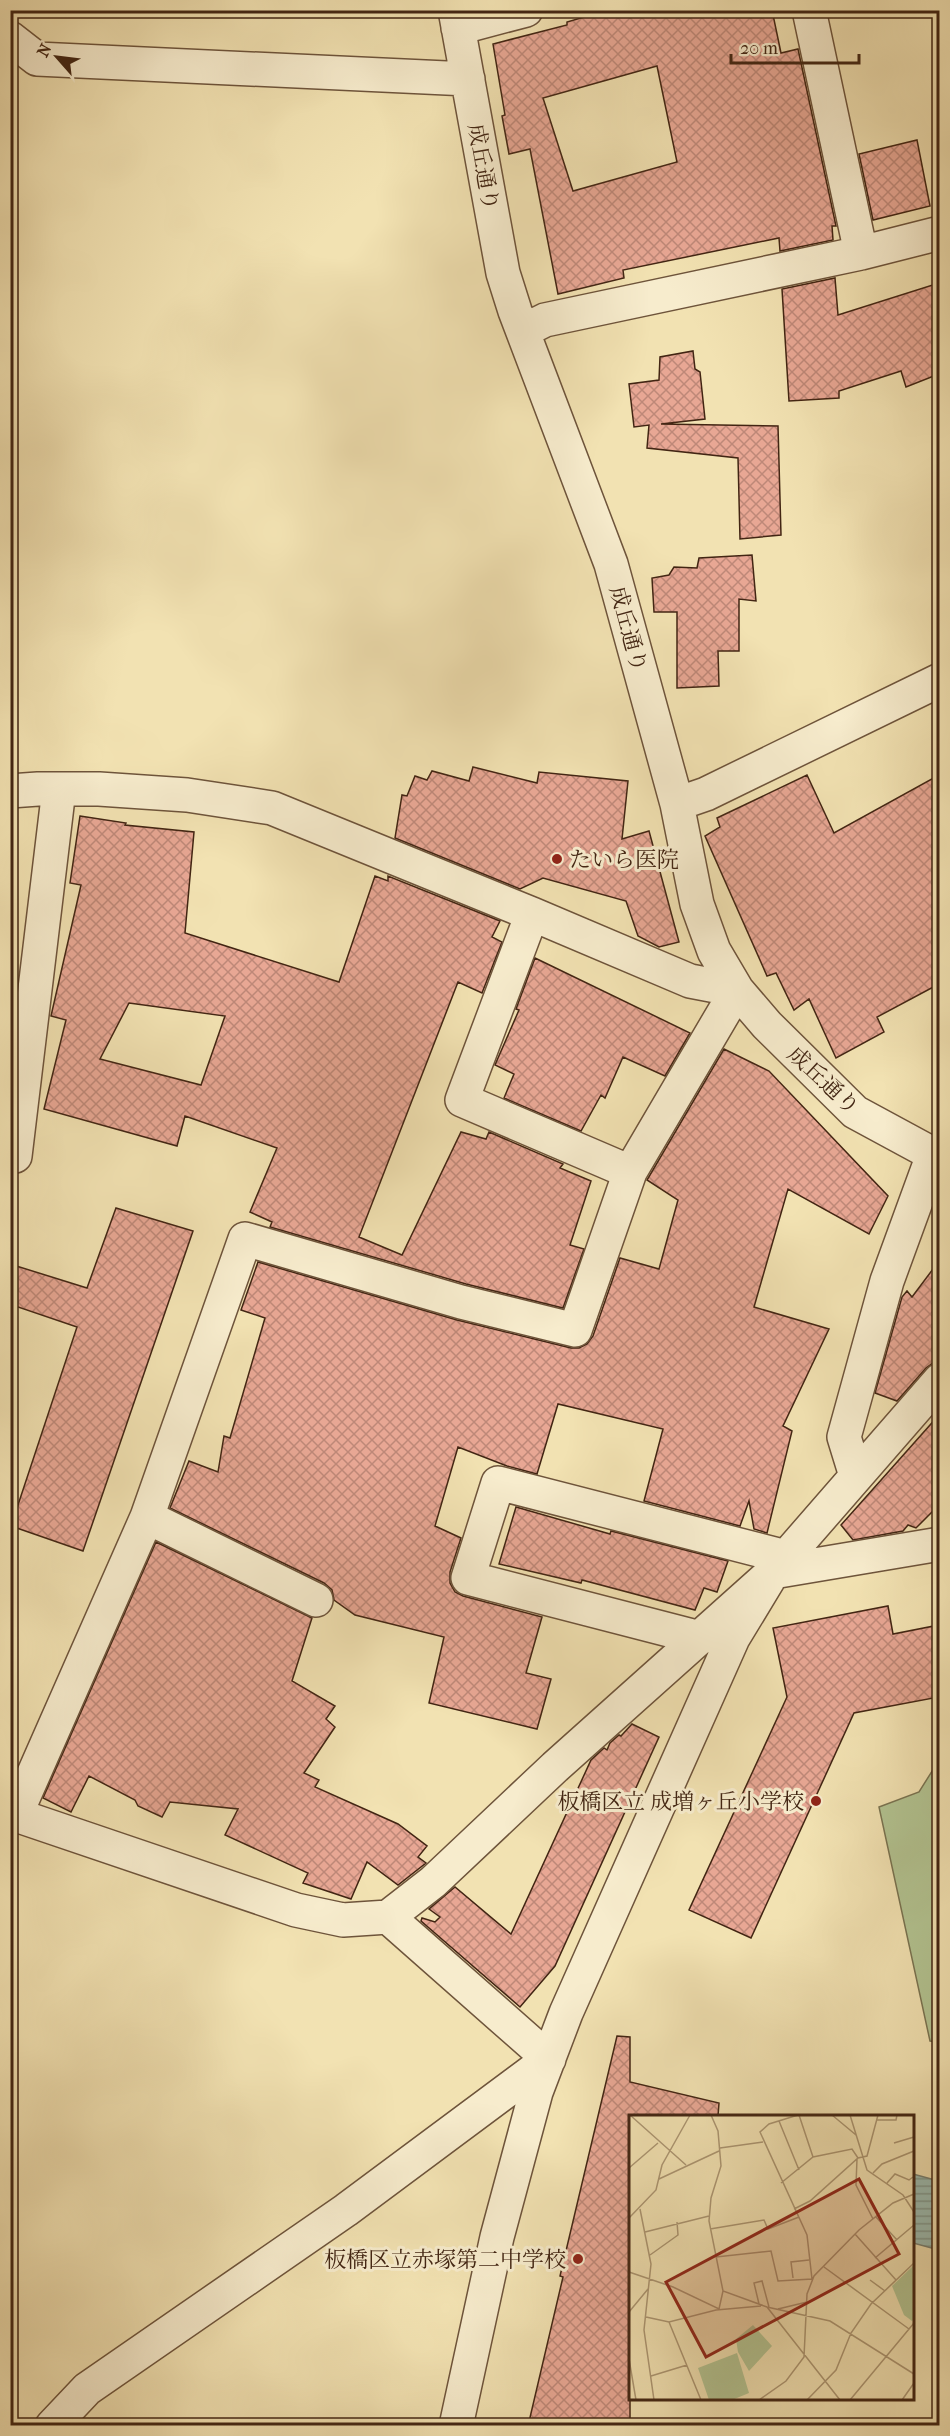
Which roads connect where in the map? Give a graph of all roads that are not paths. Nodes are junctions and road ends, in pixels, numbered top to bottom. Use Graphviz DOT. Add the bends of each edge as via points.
graph roads {
  1 [pos="526,10"];
  2 [pos="808,10"];
  3 [pos="456,19"];
  4 [pos="10,38"];
  5 [pos="468,79"];
  6 [pos="939,233"];
  7 [pos="861,253"];
  8 [pos="523,331"];
  9 [pos="939,680"];
  10 [pos="59,789"];
  11 [pos="10,791"];
  12 [pos="677,804"];
  13 [pos="532,914"];
  14 [pos="737,990"];
  15 [pos="10,1156"];
  16 [pos="936,1157"];
  17 [pos="630,1172"];
  18 [pos="939,1380"];
  19 [pos="856,1476"];
  20 [pos="147,1517"];
  21 [pos="939,1544"];
  22 [pos="780,1564"];
  23 [pos="316,1600"];
  24 [pos="700,1638"];
  25 [pos="13,1814"];
  26 [pos="388,1917"];
  27 [pos="549,2059"];
  28 [pos="52,2426"];
  29 [pos="456,2426"];
  1 -- 3 [label="street"];
  2 -- 7 [label="street"];
  3 -- 5 [label="street, 成丘通り"];
  4 -- 5 [label="street" via="37,59"];
  5 -- 8 [label="street, 成丘通り" via="503,273"];
  6 -- 7 [label="street"];
  7 -- 8 [label="street" via="545,320"];
  8 -- 12 [label="street, 成丘通り" via="611,564"];
  9 -- 12 [label="street" via="706,794"];
  10 -- 11 [label="street"];
  10 -- 13 [label="street" via="187,795 272,808"];
  10 -- 15 [label="street" via="15,1156"];
  12 -- 14 [label="street, 成丘通り" via="697,904 714,951"];
  13 -- 14 [label="street" via="690,981"];
  13 -- 17 [label="street" via="462,1100"];
  14 -- 16 [label="street, 成丘通り" via="855,1113"];
  14 -- 17 [label="street"];
  16 -- 19 [label="street" via="887,1281 844,1437"];
  17 -- 20 [label="street" via="575,1329 461,1302 244,1239"];
  18 -- 19 [label="street"];
  19 -- 22 [label="street"];
  20 -- 23 [label="street"];
  20 -- 25 [label="street"];
  21 -- 22 [label="street"];
  22 -- 24 [label="street"];
  22 -- 24 [label="street" via="498,1483 468,1578"];
  22 -- 27 [label="street" via="734,1638"];
  24 -- 26 [label="street" via="433,1882"];
  25 -- 26 [label="street" via="296,1910 343,1920"];
  26 -- 27 [label="street"];
  27 -- 28 [label="street" via="346,2210 87,2388"];
  27 -- 29 [label="street" via="536,2092 497,2237"];
}
